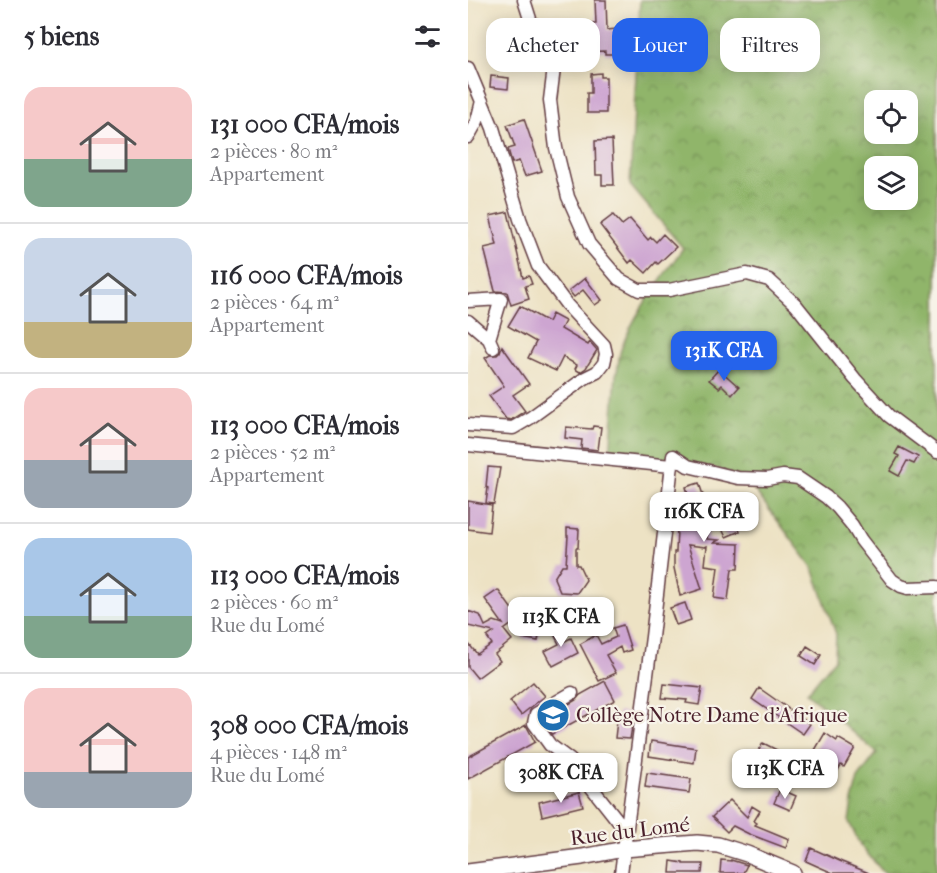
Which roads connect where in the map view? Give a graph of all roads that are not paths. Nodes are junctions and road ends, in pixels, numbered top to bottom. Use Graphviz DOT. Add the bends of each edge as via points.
graph roads {
  1 [pos="524,0"];
  2 [pos="468,68"];
  3 [pos="482,101"];
  4 [pos="468,137"];
  5 [pos="468,301"];
  6 [pos="468,321"];
  7 [pos="468,425"];
  8 [pos="468,445"];
  9 [pos="937,452"];
  10 [pos="671,466"];
  11 [pos="937,587"];
  12 [pos="572,693"];
  13 [pos="626,831"];
  14 [pos="624,849"];
  15 [pos="468,872"];
  16 [pos="789,872"];
  17 [pos="621,873"];
  1 -- 9 [label="street" via="554,68 550,100 568,197 589,244 619,279 639,290 669,290 747,274 769,280 796,305 889,416"];
  2 -- 3 [label="street"];
  3 -- 4 [label="street"];
  3 -- 7 [label="street" via="538,266 604,345 606,354 597,372 513,428"];
  5 -- 6 [label="street" via="501,299 491,343"];
  8 -- 10 [label="street"];
  10 -- 11 [label="street" via="673,456 688,466 738,478 798,478 837,507 892,580 908,588"];
  10 -- 13 [label="street"];
  12 -- 13 [label="street" via="536,714 534,723 550,745 570,760"];
  13 -- 14 [label="street"];
  14 -- 15 [label="main road, Rue du Lomé"];
  14 -- 16 [label="main road, Rue du Lomé" via="709,843"];
  14 -- 17 [label="street"];
}
